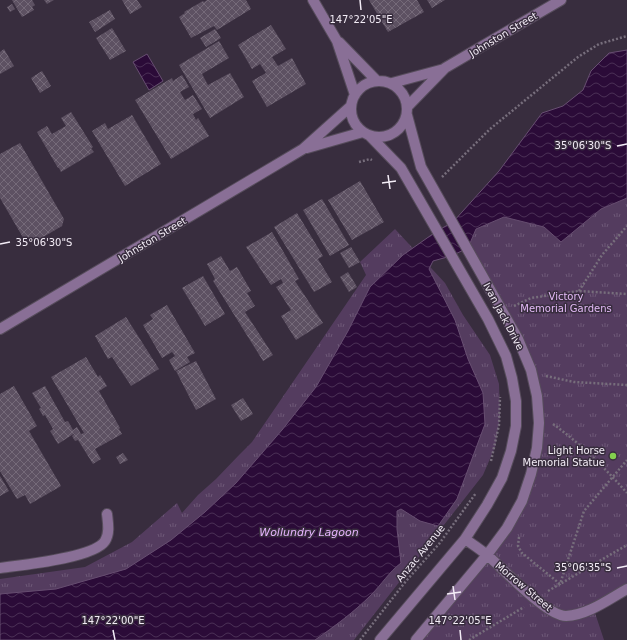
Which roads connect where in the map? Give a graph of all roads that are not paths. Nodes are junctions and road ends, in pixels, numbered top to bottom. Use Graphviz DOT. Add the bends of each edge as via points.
graph roads {
  1 [pos="313,0"];
  2 [pos="561,0"];
  3 [pos="337,41"];
  4 [pos="445,68"];
  5 [pos="378,80"];
  6 [pos="392,83"];
  7 [pos="355,95"];
  8 [pos="351,106"];
  9 [pos="407,110"];
  10 [pos="366,133"];
  11 [pos="304,149"];
  12 [pos="0,329"];
  13 [pos="107,514"];
  14 [pos="465,539"];
  15 [pos="487,555"];
  16 [pos="0,568"];
  17 [pos="626,591"];
  18 [pos="380,640"];
  19 [pos="416,640"];
  1 -- 3 [label="street"];
  2 -- 4 [label="street, Johnston Street"];
  3 -- 5 [label="street"];
  3 -- 7 [label="street"];
  4 -- 6 [label="street, Johnston Street"];
  4 -- 9 [label="street, Johnston Street"];
  5 -- 6 [label="street"];
  5 -- 7 [label="street" via="362,86"];
  6 -- 9 [label="street" via="405,97"];
  7 -- 8 [label="street"];
  8 -- 10 [label="street" via="354,120"];
  8 -- 11 [label="street, Johnston Street"];
  9 -- 10 [label="street" via="403,124 388,136 379,137"];
  9 -- 15 [label="street, Ivan Jack Drive" via="421,167 518,338 531,370 537,396 538,448 531,474 522,501 507,528"];
  10 -- 11 [label="street, Johnston Street"];
  10 -- 14 [label="street, Ivan Jack Drive" via="401,168 488,320 506,356 512,378 516,401 516,426 511,451 502,478"];
  11 -- 12 [label="street, Johnston Street"];
  13 -- 16 [label="street" via="106,540 95,550 68,558"];
  14 -- 15 [label="street, Morrow Street"];
  14 -- 18 [label="street, Ivan Jack Drive"];
  15 -- 17 [label="street, Morrow Street" via="547,608 565,616 583,612"];
  15 -- 19 [label="street, Ivan Jack Drive"];
}
